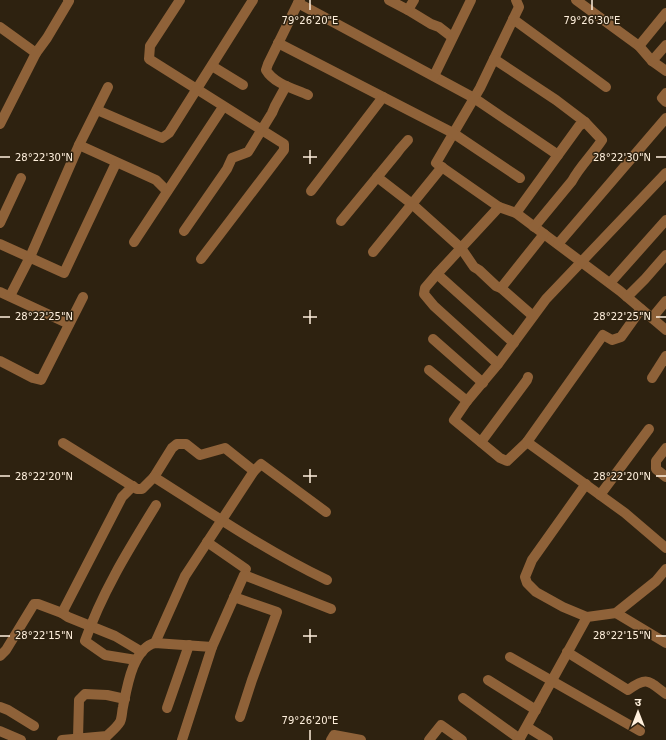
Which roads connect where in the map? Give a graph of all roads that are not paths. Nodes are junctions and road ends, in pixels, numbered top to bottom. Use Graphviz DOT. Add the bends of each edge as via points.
graph roads {
  1 [pos="68,0"];
  2 [pos="180,0"];
  3 [pos="253,0"];
  4 [pos="389,0"];
  5 [pos="414,0"];
  6 [pos="471,0"];
  7 [pos="516,0"];
  8 [pos="576,0"];
  9 [pos="299,2"];
  10 [pos="408,10"];
  11 [pos="666,13"];
  12 [pos="513,19"];
  13 [pos="0,27"];
  14 [pos="452,37"];
  15 [pos="278,43"];
  16 [pos="666,45"];
  17 [pos="639,46"];
  18 [pos="36,53"];
  19 [pos="494,59"];
  20 [pos="652,61"];
  21 [pos="212,66"];
  22 [pos="666,71"];
  23 [pos="434,76"];
  24 [pos="243,85"];
  25 [pos="286,86"];
  26 [pos="108,87"];
  27 [pos="606,87"];
  28 [pos="197,89"];
  29 [pos="666,93"];
  30 [pos="308,95"];
  31 [pos="383,97"];
  32 [pos="474,98"];
  33 [pos="666,102"];
  34 [pos="223,107"];
  35 [pos="97,110"];
  36 [pos="666,118"];
  37 [pos="585,122"];
  38 [pos="0,124"];
  39 [pos="261,130"];
  40 [pos="453,133"];
  41 [pos="408,140"];
  42 [pos="79,145"];
  43 [pos="558,154"];
  44 [pos="116,163"];
  45 [pos="442,167"];
  46 [pos="666,173"];
  47 [pos="377,177"];
  48 [pos="21,178"];
  49 [pos="520,178"];
  50 [pos="167,191"];
  51 [pos="311,191"];
  52 [pos="412,204"];
  53 [pos="499,207"];
  54 [pos="516,213"];
  55 [pos="666,220"];
  56 [pos="341,221"];
  57 [pos="0,223"];
  58 [pos="534,227"];
  59 [pos="184,231"];
  60 [pos="544,234"];
  61 [pos="134,242"];
  62 [pos="0,244"];
  63 [pos="558,244"];
  64 [pos="461,248"];
  65 [pos="373,252"];
  66 [pos="666,255"];
  67 [pos="30,257"];
  68 [pos="201,259"];
  69 [pos="581,262"];
  70 [pos="437,274"];
  71 [pos="610,283"];
  72 [pos="502,288"];
  73 [pos="0,292"];
  74 [pos="10,296"];
  75 [pos="83,297"];
  76 [pos="627,297"];
  77 [pos="666,301"];
  78 [pos="642,309"];
  79 [pos="533,316"];
  80 [pos="652,318"];
  81 [pos="69,324"];
  82 [pos="666,330"];
  83 [pos="433,339"];
  84 [pos="514,343"];
  85 [pos="666,356"];
  86 [pos="0,362"];
  87 [pos="498,364"];
  88 [pos="429,370"];
  89 [pos="528,377"];
  90 [pos="652,378"];
  91 [pos="483,383"];
  92 [pos="466,401"];
  93 [pos="649,429"];
  94 [pos="481,442"];
  95 [pos="527,442"];
  96 [pos="63,443"];
  97 [pos="666,448"];
  98 [pos="254,471"];
  99 [pos="154,477"];
  100 [pos="666,477"];
  101 [pos="586,484"];
  102 [pos="133,486"];
  103 [pos="600,495"];
  104 [pos="156,505"];
  105 [pos="326,512"];
  106 [pos="221,520"];
  107 [pos="207,542"];
  108 [pos="666,548"];
  109 [pos="666,569"];
  110 [pos="246,570"];
  111 [pos="327,580"];
  112 [pos="234,597"];
  113 [pos="331,609"];
  114 [pos="62,613"];
  115 [pos="616,613"];
  116 [pos="587,617"];
  117 [pos="91,625"];
  118 [pos="155,642"];
  119 [pos="666,643"];
  120 [pos="189,645"];
  121 [pos="212,647"];
  122 [pos="567,652"];
  123 [pos="0,656"];
  124 [pos="139,656"];
  125 [pos="510,657"];
  126 [pos="488,680"];
  127 [pos="552,680"];
  128 [pos="666,694"];
  129 [pos="463,698"];
  130 [pos="125,699"];
  131 [pos="0,707"];
  132 [pos="167,708"];
  133 [pos="536,710"];
  134 [pos="240,717"];
  135 [pos="34,726"];
  136 [pos="527,727"];
  137 [pos="640,730"];
  138 [pos="0,731"];
  139 [pos="78,738"];
  140 [pos="109,738"];
  141 [pos="520,739"];
  142 [pos="21,740"];
  143 [pos="62,740"];
  144 [pos="182,740"];
  145 [pos="331,740"];
  146 [pos="361,740"];
  147 [pos="429,740"];
  148 [pos="462,740"];
  149 [pos="548,740"];
  1 -- 18 [label="street"];
  2 -- 28 [label="street" via="150,46 149,59"];
  3 -- 21 [label="street"];
  4 -- 10 [label="street"];
  5 -- 10 [label="street"];
  6 -- 14 [label="street"];
  7 -- 12 [label="street" via="519,6"];
  8 -- 17 [label="street"];
  9 -- 15 [label="street"];
  9 -- 23 [label="street"];
  10 -- 14 [label="street"];
  11 -- 17 [label="street"];
  12 -- 19 [label="street"];
  12 -- 27 [label="street"];
  13 -- 18 [label="street"];
  14 -- 23 [label="street"];
  15 -- 25 [label="street" via="266,70"];
  15 -- 31 [label="street"];
  16 -- 20 [label="street"];
  17 -- 20 [label="street"];
  18 -- 38 [label="street"];
  19 -- 32 [label="street"];
  19 -- 37 [label="street"];
  20 -- 22 [label="street"];
  21 -- 24 [label="street"];
  21 -- 28 [label="street"];
  23 -- 32 [label="street"];
  25 -- 30 [label="street"];
  25 -- 39 [label="street"];
  26 -- 35 [label="street"];
  28 -- 34 [label="street"];
  28 -- 35 [label="street" via="162,138"];
  29 -- 33 [label="street" via="662,98"];
  31 -- 40 [label="street"];
  31 -- 51 [label="street"];
  32 -- 40 [label="street"];
  32 -- 43 [label="street"];
  34 -- 39 [label="street"];
  34 -- 50 [label="street"];
  35 -- 42 [label="street"];
  36 -- 63 [label="street"];
  37 -- 43 [label="street" via="579,126"];
  37 -- 58 [label="street" via="602,140"];
  39 -- 59 [label="street" via="248,152 232,158"];
  39 -- 68 [label="street" via="284,144 284,150"];
  40 -- 45 [label="street" via="436,163"];
  40 -- 49 [label="street"];
  41 -- 47 [label="street"];
  42 -- 44 [label="street"];
  42 -- 67 [label="street"];
  43 -- 54 [label="street"];
  44 -- 50 [label="street" via="156,180"];
  44 -- 67 [label="street" via="64,273"];
  45 -- 52 [label="street"];
  45 -- 53 [label="street"];
  46 -- 69 [label="street"];
  47 -- 52 [label="street"];
  47 -- 56 [label="street"];
  48 -- 57 [label="street"];
  50 -- 61 [label="street"];
  52 -- 64 [label="street"];
  52 -- 65 [label="street"];
  53 -- 54 [label="street"];
  53 -- 64 [label="street"];
  54 -- 58 [label="street"];
  55 -- 71 [label="street"];
  58 -- 60 [label="street"];
  60 -- 63 [label="street"];
  60 -- 72 [label="street"];
  62 -- 67 [label="street"];
  63 -- 69 [label="street"];
  64 -- 70 [label="street"];
  64 -- 72 [label="street" via="474,267"];
  66 -- 76 [label="street"];
  67 -- 74 [label="street"];
  69 -- 71 [label="street"];
  69 -- 79 [label="street"];
  70 -- 84 [label="street"];
  70 -- 87 [label="street" via="425,288 424,294"];
  71 -- 76 [label="street"];
  72 -- 79 [label="street"];
  73 -- 74 [label="street"];
  74 -- 81 [label="street"];
  75 -- 81 [label="street"];
  76 -- 78 [label="street"];
  77 -- 80 [label="street"];
  78 -- 80 [label="street"];
  78 -- 95 [label="street" via="621,337 612,340 603,335"];
  79 -- 84 [label="street"];
  80 -- 82 [label="street"];
  81 -- 86 [label="street" via="41,380"];
  83 -- 91 [label="street"];
  84 -- 87 [label="street"];
  85 -- 90 [label="street"];
  87 -- 91 [label="street"];
  88 -- 92 [label="street"];
  89 -- 94 [label="street"];
  91 -- 92 [label="street"];
  92 -- 94 [label="street" via="454,420"];
  93 -- 103 [label="street"];
  94 -- 95 [label="street" via="505,461"];
  95 -- 101 [label="street"];
  96 -- 102 [label="street"];
  97 -- 100 [label="street" via="656,461 656,469"];
  98 -- 99 [label="street" via="225,448 200,455 186,444 177,444"];
  98 -- 105 [label="street" via="261,464"];
  98 -- 106 [label="street"];
  99 -- 102 [label="street" via="142,489"];
  99 -- 106 [label="street"];
  101 -- 103 [label="street"];
  101 -- 116 [label="street" via="532,560 525,577 527,584 536,592"];
  102 -- 114 [label="street" via="122,497"];
  103 -- 108 [label="street" via="625,512"];
  104 -- 117 [label="street" via="115,573"];
  106 -- 107 [label="street"];
  106 -- 111 [label="street" via="293,564"];
  107 -- 110 [label="street"];
  107 -- 118 [label="street" via="185,576"];
  109 -- 115 [label="street" via="656,581"];
  112 -- 113 [label="street" via="244,576"];
  112 -- 121 [label="street"];
  112 -- 134 [label="street" via="277,612"];
  114 -- 117 [label="street"];
  114 -- 123 [label="street" via="34,604"];
  115 -- 116 [label="street"];
  115 -- 119 [label="street"];
  116 -- 122 [label="street"];
  117 -- 124 [label="street" via="115,636"];
  117 -- 124 [label="street" via="85,641 105,655"];
  118 -- 120 [label="street"];
  118 -- 124 [label="street" via="148,644"];
  120 -- 121 [label="street"];
  120 -- 132 [label="street"];
  121 -- 144 [label="street"];
  122 -- 127 [label="street"];
  122 -- 128 [label="street" via="628,690 640,682 649,682"];
  124 -- 130 [label="street"];
  125 -- 127 [label="street"];
  126 -- 133 [label="street"];
  127 -- 133 [label="street"];
  127 -- 137 [label="street"];
  129 -- 141 [label="street"];
  130 -- 139 [label="street" via="85,694 79,700"];
  130 -- 140 [label="street" via="120,722"];
  131 -- 135 [label="street"];
  133 -- 136 [label="street"];
  136 -- 141 [label="street"];
  136 -- 149 [label="street"];
  138 -- 142 [label="street"];
  139 -- 140 [label="street"];
  139 -- 143 [label="street"];
  145 -- 146 [label="street" via="334,735"];
  147 -- 148 [label="street" via="441,724"];
}
